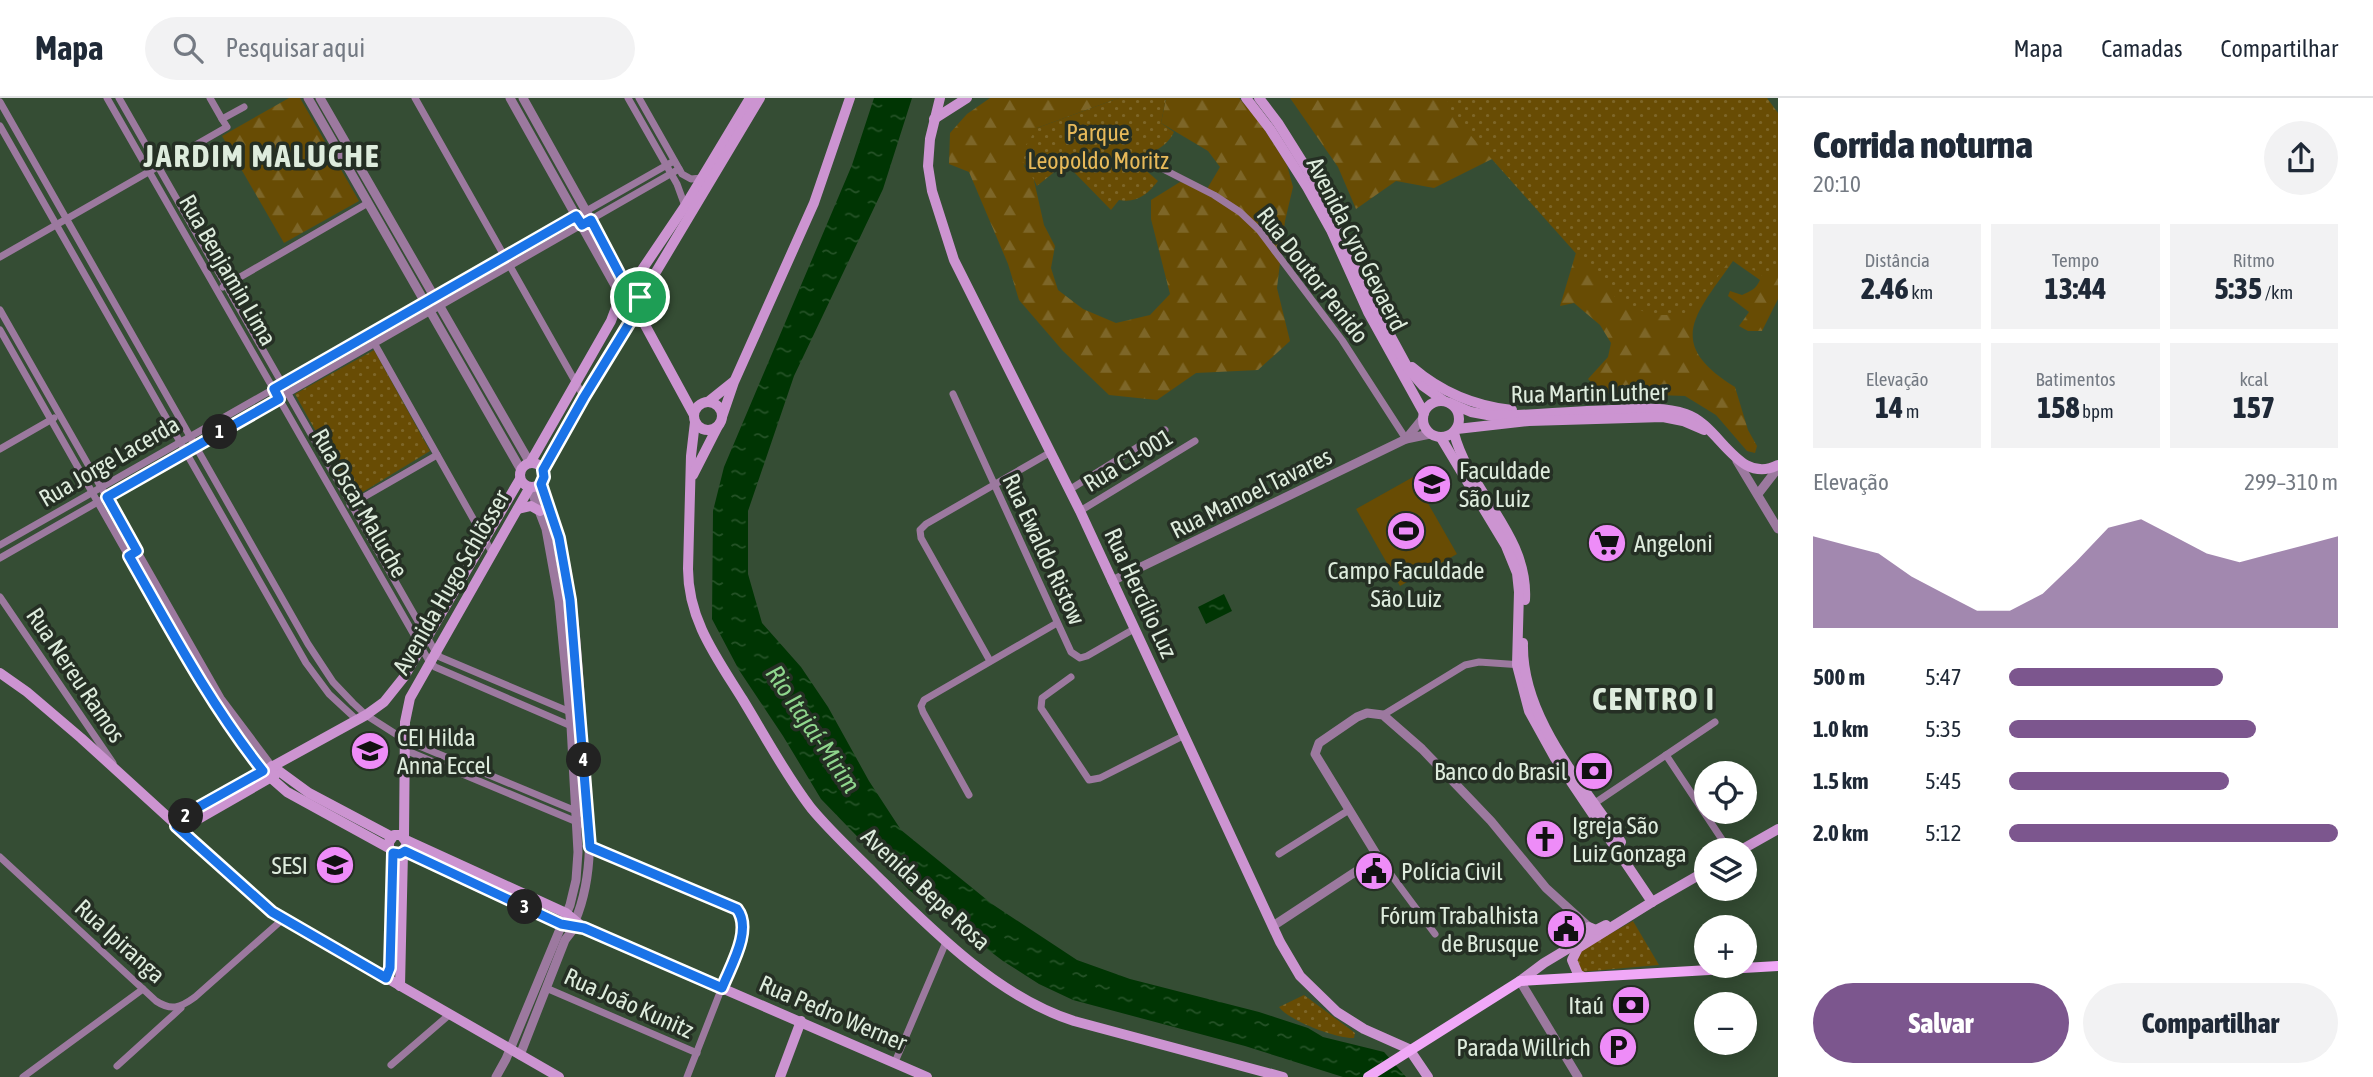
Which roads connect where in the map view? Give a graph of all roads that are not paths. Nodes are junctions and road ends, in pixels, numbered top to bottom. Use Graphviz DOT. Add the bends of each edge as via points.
graph roads {
  1 [pos="210,98"];
  2 [pos="320,98"];
  3 [pos="510,98"];
  4 [pos="523,98"];
  5 [pos="750,98"];
  6 [pos="760,98"];
  7 [pos="850,98"];
  8 [pos="940,98"];
  9 [pos="967,98"];
  10 [pos="1246,98"];
  11 [pos="1259,98"];
  12 [pos="112,99"];
  13 [pos="419,99"];
  14 [pos="633,99"];
  15 [pos="310,101"];
  16 [pos="0,102"];
  17 [pos="244,107"];
  18 [pos="222,119"];
  19 [pos="934,120"];
  20 [pos="0,126"];
  21 [pos="540,129"];
  22 [pos="16,130"];
  23 [pos="6,135"];
  24 [pos="531,135"];
  25 [pos="674,161"];
  26 [pos="666,165"];
  27 [pos="36,166"];
  28 [pos="158,167"];
  29 [pos="1159,167"];
  30 [pos="679,169"];
  31 [pos="26,172"];
  32 [pos="149,172"];
  33 [pos="671,174"];
  34 [pos="702,178"];
  35 [pos="368,203"];
  36 [pos="685,206"];
  37 [pos="589,215"];
  38 [pos="66,219"];
  39 [pos="579,221"];
  40 [pos="56,225"];
  41 [pos="394,227"];
  42 [pos="193,228"];
  43 [pos="384,232"];
  44 [pos="184,233"];
  45 [pos="405,246"];
  46 [pos="396,251"];
  47 [pos="0,257"];
  48 [pos="505,257"];
  49 [pos="510,266"];
  50 [pos="226,285"];
  51 [pos="217,291"];
  52 [pos="435,297"];
  53 [pos="622,297"];
  54 [pos="640,297"];
  55 [pos="425,303"];
  56 [pos="440,307"];
  57 [pos="0,310"];
  58 [pos="430,312"];
  59 [pos="120,313"];
  60 [pos="636,315"];
  61 [pos="110,319"];
  62 [pos="0,330"];
  63 [pos="369,334"];
  64 [pos="258,341"];
  65 [pos="18,342"];
  66 [pos="375,344"];
  67 [pos="249,346"];
  68 [pos="9,347"];
  69 [pos="0,353"];
  70 [pos="1401,356"];
  71 [pos="153,371"];
  72 [pos="142,376"];
  73 [pos="734,382"];
  74 [pos="484,383"];
  75 [pos="576,383"];
  76 [pos="282,384"];
  77 [pos="678,386"];
  78 [pos="274,389"];
  79 [pos="474,389"];
  80 [pos="288,394"];
  81 [pos="953,394"];
  82 [pos="584,397"];
  83 [pos="279,399"];
  84 [pos="705,402"];
  85 [pos="1447,402"];
  86 [pos="1537,412"];
  87 [pos="60,415"];
  88 [pos="1424,416"];
  89 [pos="302,418"];
  90 [pos="694,419"];
  91 [pos="51,420"];
  92 [pos="720,421"];
  93 [pos="293,423"];
  94 [pos="1166,430"];
  95 [pos="1455,431"];
  96 [pos="1430,433"];
  97 [pos="190,437"];
  98 [pos="1441,438"];
  99 [pos="1406,439"];
  100 [pos="1195,441"];
  101 [pos="180,442"];
  102 [pos="1722,442"];
  103 [pos="196,446"];
  104 [pos="0,449"];
  105 [pos="186,452"];
  106 [pos="1051,453"];
  107 [pos="437,455"];
  108 [pos="1737,461"];
  109 [pos="530,463"];
  110 [pos="1778,467"];
  111 [pos="543,470"];
  112 [pos="1465,470"];
  113 [pos="520,475"];
  114 [pos="691,479"];
  115 [pos="994,485"];
  116 [pos="535,486"];
  117 [pos="101,487"];
  118 [pos="1069,490"];
  119 [pos="93,492"];
  120 [pos="1758,494"];
  121 [pos="107,497"];
  122 [pos="98,502"];
  123 [pos="351,505"];
  124 [pos="518,509"];
  125 [pos="342,510"];
  126 [pos="540,511"];
  127 [pos="1080,511"];
  128 [pos="237,518"];
  129 [pos="37,524"];
  130 [pos="227,524"];
  131 [pos="1778,529"];
  132 [pos="43,534"];
  133 [pos="486,541"];
  134 [pos="0,545"];
  135 [pos="137,551"];
  136 [pos="493,554"];
  137 [pos="129,556"];
  138 [pos="381,557"];
  139 [pos="0,558"];
  140 [pos="372,562"];
  141 [pos="566,569"];
  142 [pos="555,571"];
  143 [pos="1112,581"];
  144 [pos="274,584"];
  145 [pos="264,590"];
  146 [pos="0,597"];
  147 [pos="1057,623"];
  148 [pos="1134,629"];
  149 [pos="182,630"];
  150 [pos="574,632"];
  151 [pos="563,634"];
  152 [pos="173,635"];
  153 [pos="428,638"];
  154 [pos="308,644"];
  155 [pos="422,649"];
  156 [pos="298,650"];
  157 [pos="435,651"];
  158 [pos="429,661"];
  159 [pos="990,661"];
  160 [pos="1520,665"];
  161 [pos="0,673"];
  162 [pos="1071,677"];
  163 [pos="500,682"];
  164 [pos="496,694"];
  165 [pos="221,698"];
  166 [pos="213,703"];
  167 [pos="569,712"];
  168 [pos="1383,715"];
  169 [pos="361,717"];
  170 [pos="582,717"];
  171 [pos="1715,722"];
  172 [pos="571,726"];
  173 [pos="583,731"];
  174 [pos="1183,736"];
  175 [pos="405,745"];
  176 [pos="1666,755"];
  177 [pos="464,764"];
  178 [pos="271,772"];
  179 [pos="461,774"];
  180 [pos="121,775"];
  181 [pos="510,783"];
  182 [pos="507,793"];
  183 [pos="969,795"];
  184 [pos="1592,805"];
  185 [pos="1349,810"];
  186 [pos="577,811"];
  187 [pos="588,816"];
  188 [pos="578,822"];
  189 [pos="176,826"];
  190 [pos="589,827"];
  191 [pos="1778,829"];
  192 [pos="1721,838"];
  193 [pos="1757,841"];
  194 [pos="579,843"];
  195 [pos="399,845"];
  196 [pos="590,847"];
  197 [pos="1279,854"];
  198 [pos="0,857"];
  199 [pos="1378,857"];
  200 [pos="1694,878"];
  201 [pos="479,879"];
  202 [pos="533,898"];
  203 [pos="1655,900"];
  204 [pos="528,908"];
  205 [pos="566,913"];
  206 [pos="1630,915"];
  207 [pos="283,919"];
  208 [pos="561,924"];
  209 [pos="578,925"];
  210 [pos="1273,926"];
  211 [pos="1588,927"];
  212 [pos="1435,934"];
  213 [pos="946,942"];
  214 [pos="1778,966"];
  215 [pos="1583,977"];
  216 [pos="386,978"];
  217 [pos="1520,981"];
  218 [pos="400,986"];
  219 [pos="542,986"];
  220 [pos="722,988"];
  221 [pos="143,989"];
  222 [pos="187,1003"];
  223 [pos="450,1014"];
  224 [pos="801,1021"];
  225 [pos="1409,1049"];
  226 [pos="515,1052"];
  227 [pos="696,1053"];
  228 [pos="895,1062"];
  229 [pos="391,1065"];
  230 [pos="117,1066"];
  231 [pos="23,1077"];
  232 [pos="496,1077"];
  233 [pos="559,1077"];
  234 [pos="687,1077"];
  235 [pos="780,1077"];
  236 [pos="927,1077"];
  237 [pos="1283,1077"];
  238 [pos="1368,1077"];
  239 [pos="1429,1077"];
  240 [pos="1578,1077"];
  1 -- 18 [label="street"];
  2 -- 15 [label="street"];
  2 -- 41 [label="street"];
  3 -- 24 [label="street"];
  4 -- 21 [label="street"];
  5 -- 34 [label="main road"];
  6 -- 54 [label="main road"];
  7 -- 73 [label="main road, Avenida Bepe Rosa" via="814,203"];
  8 -- 19 [label="main road, Rua Hercílio Luz"];
  9 -- 19 [label="main road"];
  10 -- 88 [label="main road, Avenida Cyro Gevaerd" via="1307,187"];
  11 -- 70 [label="main road, Avenida Cyro Gevaerd" via="1315,182"];
  12 -- 28 [label="street, Rua Benjamin Lima"];
  12 -- 32 [label="street, Rua Benjamin Lima"];
  13 -- 48 [label="street"];
  14 -- 25 [label="street"];
  14 -- 26 [label="street"];
  15 -- 35 [label="street"];
  16 -- 22 [label="street"];
  17 -- 18 [label="street"];
  18 -- 28 [label="street" via="227,127"];
  19 -- 106 [label="main road, Rua Hercílio Luz" via="928,153 930,180 950,252"];
  20 -- 23 [label="street"];
  21 -- 24 [label="street"];
  21 -- 37 [label="street"];
  22 -- 23 [label="street"];
  22 -- 27 [label="street"];
  23 -- 31 [label="street"];
  24 -- 39 [label="street"];
  25 -- 26 [label="street, Rua Jorge Lacerda"];
  25 -- 30 [label="street"];
  26 -- 33 [label="street"];
  26 -- 37 [label="street, Rua Jorge Lacerda"];
  27 -- 31 [label="street"];
  27 -- 38 [label="street"];
  28 -- 32 [label="street"];
  28 -- 42 [label="street, Rua Benjamin Lima"];
  29 -- 99 [label="street, Rua Doutor Penido" via="1240,212 1259,230 1342,340"];
  30 -- 33 [label="street, Rua Jorge Lacerda"];
  30 -- 34 [label="street" via="691,179"];
  31 -- 40 [label="street"];
  32 -- 38 [label="street"];
  32 -- 44 [label="street, Rua Benjamin Lima"];
  33 -- 36 [label="street"];
  33 -- 37 [label="street, Rua Jorge Lacerda"];
  34 -- 36 [label="main road"];
  35 -- 43 [label="street"];
  35 -- 50 [label="street"];
  36 -- 53 [label="main road"];
  37 -- 39 [label="street, Rua Jorge Lacerda"];
  37 -- 53 [label="street" via="621,277"];
  38 -- 40 [label="street"];
  38 -- 59 [label="street"];
  39 -- 48 [label="street, Rua Jorge Lacerda"];
  39 -- 49 [label="street, Rua Jorge Lacerda"];
  39 -- 53 [label="street"];
  40 -- 47 [label="street"];
  40 -- 61 [label="street"];
  41 -- 43 [label="street"];
  41 -- 45 [label="street"];
  42 -- 44 [label="street"];
  42 -- 50 [label="street, Rua Benjamin Lima"];
  43 -- 46 [label="street"];
  44 -- 51 [label="street, Rua Benjamin Lima"];
  45 -- 46 [label="street"];
  45 -- 52 [label="street"];
  46 -- 55 [label="street"];
  48 -- 49 [label="street"];
  48 -- 52 [label="street, Rua Jorge Lacerda"];
  49 -- 56 [label="street, Rua Jorge Lacerda"];
  49 -- 75 [label="street"];
  50 -- 51 [label="street"];
  50 -- 64 [label="street, Rua Benjamin Lima"];
  51 -- 67 [label="street, Rua Benjamin Lima"];
  52 -- 55 [label="street, Rua Jorge Lacerda"];
  52 -- 56 [label="street"];
  53 -- 54 [label="main road" via="635,292"];
  53 -- 60 [label="main road" via="622,315"];
  53 -- 75 [label="main road"];
  54 -- 60 [label="main road" via="643,304"];
  55 -- 58 [label="street"];
  55 -- 63 [label="street, Rua Jorge Lacerda"];
  56 -- 58 [label="street, Rua Jorge Lacerda"];
  56 -- 74 [label="street"];
  57 -- 65 [label="street"];
  58 -- 66 [label="street, Rua Jorge Lacerda"];
  58 -- 79 [label="street"];
  59 -- 61 [label="street"];
  59 -- 71 [label="street"];
  60 -- 77 [label="main road"];
  60 -- 82 [label="main road"];
  61 -- 72 [label="street"];
  62 -- 68 [label="street"];
  63 -- 66 [label="street"];
  63 -- 76 [label="street, Rua Jorge Lacerda"];
  64 -- 67 [label="street"];
  64 -- 76 [label="street, Rua Benjamin Lima"];
  65 -- 68 [label="street"];
  65 -- 87 [label="street"];
  66 -- 80 [label="street, Rua Jorge Lacerda"];
  66 -- 107 [label="street"];
  67 -- 78 [label="street, Rua Benjamin Lima"];
  68 -- 69 [label="street"];
  68 -- 91 [label="street"];
  70 -- 85 [label="main road, Avenida Cyro Gevaerd" via="1414,377"];
  70 -- 86 [label="main road" via="1438,386 1474,403"];
  71 -- 72 [label="street"];
  71 -- 97 [label="street"];
  72 -- 101 [label="street"];
  73 -- 84 [label="main road"];
  73 -- 92 [label="main road, Avenida Bepe Rosa"];
  74 -- 79 [label="street"];
  74 -- 109 [label="street"];
  75 -- 82 [label="street"];
  75 -- 109 [label="main road"];
  76 -- 78 [label="street, Rua Jorge Lacerda"];
  76 -- 80 [label="street, Rua Benjamin Lima"];
  77 -- 84 [label="main road"];
  77 -- 90 [label="main road"];
  78 -- 83 [label="street, Rua Benjamin Lima"];
  78 -- 97 [label="street, Rua Jorge Lacerda"];
  79 -- 113 [label="street"];
  80 -- 83 [label="street, Rua Jorge Lacerda"];
  80 -- 89 [label="street, Rua Oscar Maluche"];
  81 -- 115 [label="street, Rua Ewaldo Ristow"];
  82 -- 111 [label="main road"];
  83 -- 93 [label="street, Rua Oscar Maluche"];
  83 -- 103 [label="street, Rua Jorge Lacerda"];
  84 -- 90 [label="main road" via="696,407"];
  84 -- 92 [label="main road" via="716,404"];
  85 -- 86 [label="main road, Rua Martin Luther" via="1483,415"];
  85 -- 88 [label="main road" via="1432,404"];
  85 -- 95 [label="main road" via="1460,417"];
  86 -- 102 [label="main road, Rua Martin Luther" via="1668,410 1702,422"];
  87 -- 91 [label="street"];
  87 -- 117 [label="street"];
  88 -- 96 [label="main road"];
  88 -- 99 [label="street, Rua Manoel Tavares"];
  89 -- 93 [label="street"];
  89 -- 123 [label="street, Rua Oscar Maluche"];
  90 -- 92 [label="main road" via="704,429 712,429"];
  90 -- 114 [label="main road, Avenida Bepe Rosa"];
  91 -- 104 [label="street"];
  91 -- 119 [label="street"];
  92 -- 114 [label="main road, Avenida Bepe Rosa"];
  93 -- 125 [label="street, Rua Oscar Maluche"];
  94 -- 118 [label="street"];
  95 -- 98 [label="main road"];
  95 -- 102 [label="main road, Rua Martin Luther" via="1529,421 1663,417 1693,425"];
  95 -- 112 [label="main road"];
  96 -- 98 [label="main road"];
  96 -- 99 [label="street, Rua Manoel Tavares"];
  97 -- 101 [label="street, Rua Jorge Lacerda"];
  97 -- 103 [label="street"];
  98 -- 112 [label="main road"];
  99 -- 143 [label="street, Rua Manoel Tavares"];
  100 -- 127 [label="street, Rua C1-001"];
  101 -- 105 [label="street"];
  101 -- 117 [label="street, Rua Jorge Lacerda"];
  102 -- 108 [label="main road, Rua Martin Luther"];
  103 -- 105 [label="street, Rua Jorge Lacerda"];
  103 -- 128 [label="street"];
  105 -- 121 [label="street, Rua Jorge Lacerda"];
  105 -- 130 [label="street"];
  106 -- 115 [label="street"];
  106 -- 118 [label="main road, Rua Hercílio Luz"];
  107 -- 123 [label="street"];
  107 -- 133 [label="street"];
  108 -- 110 [label="main road" via="1762,470"];
  108 -- 120 [label="street, Rua Martin Luther"];
  109 -- 111 [label="main road"];
  109 -- 113 [label="main road"];
  110 -- 120 [label="street"];
  111 -- 116 [label="main road" via="544,477"];
  112 -- 160 [label="main road" via="1517,551 1526,579"];
  113 -- 116 [label="main road" via="524,485"];
  113 -- 133 [label="main road, Avenida Hugo Schlösser"];
  114 -- 213 [label="main road, Avenida Bepe Rosa" via="688,585 704,636 810,807"];
  115 -- 147 [label="street, Rua Ewaldo Ristow"];
  115 -- 159 [label="street" via="920,530"];
  116 -- 124 [label="main road, Avenida Hugo Schlösser"];
  116 -- 126 [label="street"];
  116 -- 141 [label="street" via="553,516"];
  117 -- 119 [label="street, Rua Jorge Lacerda"];
  117 -- 121 [label="street"];
  118 -- 127 [label="main road, Rua Hercílio Luz"];
  119 -- 122 [label="street"];
  119 -- 129 [label="street, Rua Jorge Lacerda"];
  120 -- 131 [label="street, Rua Martin Luther"];
  121 -- 122 [label="street, Rua Jorge Lacerda"];
  121 -- 135 [label="street"];
  122 -- 132 [label="street, Rua Jorge Lacerda"];
  122 -- 137 [label="street"];
  123 -- 125 [label="street"];
  123 -- 138 [label="street, Rua Oscar Maluche"];
  124 -- 126 [label="main road" via="531,506"];
  124 -- 136 [label="main road, Avenida Hugo Schlösser"];
  125 -- 140 [label="street, Rua Oscar Maluche"];
  126 -- 142 [label="street"];
  127 -- 143 [label="main road, Rua Hercílio Luz"];
  128 -- 130 [label="street"];
  128 -- 144 [label="street"];
  129 -- 132 [label="street"];
  129 -- 134 [label="street, Rua Jorge Lacerda"];
  130 -- 145 [label="street"];
  132 -- 139 [label="street, Rua Jorge Lacerda"];
  133 -- 136 [label="street"];
  133 -- 153 [label="main road, Avenida Hugo Schlösser"];
  135 -- 137 [label="street"];
  135 -- 149 [label="street"];
  136 -- 157 [label="main road, Avenida Hugo Schlösser"];
  137 -- 152 [label="street"];
  138 -- 140 [label="street"];
  138 -- 153 [label="street, Rua Oscar Maluche"];
  140 -- 155 [label="street, Rua Oscar Maluche"];
  141 -- 142 [label="street"];
  141 -- 150 [label="street"];
  142 -- 151 [label="street"];
  143 -- 148 [label="main road, Rua Hercílio Luz"];
  144 -- 145 [label="street"];
  144 -- 154 [label="street"];
  145 -- 156 [label="street"];
  146 -- 180 [label="street, Rua Nereu Ramos"];
  147 -- 148 [label="street, Rua Ewaldo Ristow" via="1071,652 1080,658"];
  147 -- 159 [label="street"];
  148 -- 174 [label="main road, Rua Hercílio Luz"];
  149 -- 152 [label="street"];
  149 -- 165 [label="street"];
  150 -- 151 [label="street"];
  150 -- 170 [label="street"];
  151 -- 167 [label="street"];
  152 -- 166 [label="street"];
  153 -- 155 [label="main road, Avenida Hugo Schlösser"];
  153 -- 157 [label="street, Rua Oscar Maluche"];
  154 -- 156 [label="street"];
  154 -- 169 [label="street"];
  155 -- 158 [label="street, Rua Oscar Maluche"];
  155 -- 169 [label="main road, Avenida Hugo Schlösser" via="392,694"];
  156 -- 169 [label="street" via="322,686"];
  157 -- 158 [label="main road, Avenida Hugo Schlösser"];
  157 -- 163 [label="street"];
  158 -- 164 [label="street"];
  158 -- 175 [label="main road, Avenida Hugo Schlösser" via="410,698"];
  159 -- 183 [label="street" via="921,706"];
  160 -- 168 [label="street" via="1465,665"];
  160 -- 184 [label="main road" via="1532,710"];
  161 -- 180 [label="main road" via="51,711"];
  162 -- 174 [label="street" via="1040,703 1089,780"];
  163 -- 164 [label="street"];
  163 -- 167 [label="street"];
  164 -- 172 [label="street"];
  165 -- 166 [label="street"];
  165 -- 178 [label="street"];
  166 -- 178 [label="street"];
  167 -- 170 [label="street"];
  167 -- 172 [label="street"];
  168 -- 185 [label="street" via="1362,714 1316,750 1318,761"];
  168 -- 211 [label="street" via="1422,749 1491,821 1546,888"];
  169 -- 175 [label="street"];
  169 -- 178 [label="main road, Avenida Hugo Schlösser"];
  170 -- 173 [label="street"];
  171 -- 176 [label="street"];
  172 -- 173 [label="street"];
  172 -- 186 [label="street"];
  173 -- 187 [label="street"];
  174 -- 210 [label="main road, Rua Hercílio Luz"];
  175 -- 177 [label="street"];
  175 -- 179 [label="street"];
  175 -- 195 [label="main road, Avenida Hugo Schlösser"];
  176 -- 184 [label="street"];
  176 -- 192 [label="street"];
  177 -- 179 [label="street"];
  177 -- 181 [label="street"];
  178 -- 189 [label="main road, Avenida Hugo Schlösser" via="195,821"];
  178 -- 195 [label="main road" via="287,792"];
  179 -- 182 [label="street"];
  180 -- 189 [label="main road"];
  181 -- 182 [label="street"];
  181 -- 186 [label="street"];
  182 -- 188 [label="street"];
  184 -- 203 [label="main road"];
  185 -- 197 [label="street"];
  185 -- 199 [label="street"];
  186 -- 187 [label="street"];
  186 -- 188 [label="street"];
  187 -- 190 [label="street"];
  188 -- 190 [label="street"];
  188 -- 194 [label="street"];
  189 -- 207 [label="main road"];
  190 -- 196 [label="street"];
  191 -- 193 [label="main road"];
  194 -- 196 [label="street"];
  194 -- 205 [label="street" via="574,891"];
  195 -- 201 [label="main road"];
  195 -- 216 [label="main road"];
  195 -- 218 [label="main road"];
  196 -- 209 [label="street"];
  196 -- 220 [label="street" via="737,909 743,920 742,936"];
  198 -- 221 [label="street, Rua Ipiranga"];
  199 -- 210 [label="street"];
  199 -- 212 [label="street"];
  200 -- 203 [label="main road"];
  201 -- 202 [label="main road"];
  201 -- 204 [label="main road"];
  202 -- 204 [label="main road"];
  202 -- 205 [label="main road"];
  203 -- 206 [label="main road"];
  204 -- 208 [label="main road"];
  205 -- 208 [label="street"];
  205 -- 209 [label="main road"];
  206 -- 211 [label="main road" via="1596,930"];
  206 -- 215 [label="main road" via="1576,951 1573,965"];
  207 -- 216 [label="main road"];
  207 -- 222 [label="street, Rua Ipiranga"];
  208 -- 209 [label="main road"];
  208 -- 219 [label="street"];
  209 -- 219 [label="street" via="565,940"];
  209 -- 220 [label="main road, Rua Pedro Werner"];
  210 -- 225 [label="main road, Rua Hercílio Luz" via="1300,976 1337,1012"];
  211 -- 217 [label="main road" via="1589,936"];
  213 -- 228 [label="street"];
  213 -- 237 [label="main road, Avenida Bepe Rosa" via="1024,998 1062,1017"];
  214 -- 215 [label="main road"];
  215 -- 217 [label="main road"];
  216 -- 218 [label="main road"];
  217 -- 225 [label="main road"];
  217 -- 240 [label="street"];
  218 -- 223 [label="main road"];
  219 -- 226 [label="street"];
  219 -- 227 [label="street, Rua João Kunitz"];
  220 -- 224 [label="main road, Rua Pedro Werner"];
  220 -- 227 [label="street"];
  221 -- 222 [label="street, Rua Ipiranga" via="165,1007"];
  221 -- 231 [label="street"];
  222 -- 230 [label="street"];
  223 -- 226 [label="main road"];
  223 -- 229 [label="street"];
  224 -- 228 [label="main road, Rua Pedro Werner"];
  224 -- 235 [label="main road"];
  225 -- 238 [label="main road"];
  225 -- 239 [label="main road"];
  226 -- 232 [label="street"];
  226 -- 233 [label="main road"];
  227 -- 234 [label="street"];
  228 -- 236 [label="main road, Rua Pedro Werner"];
}
